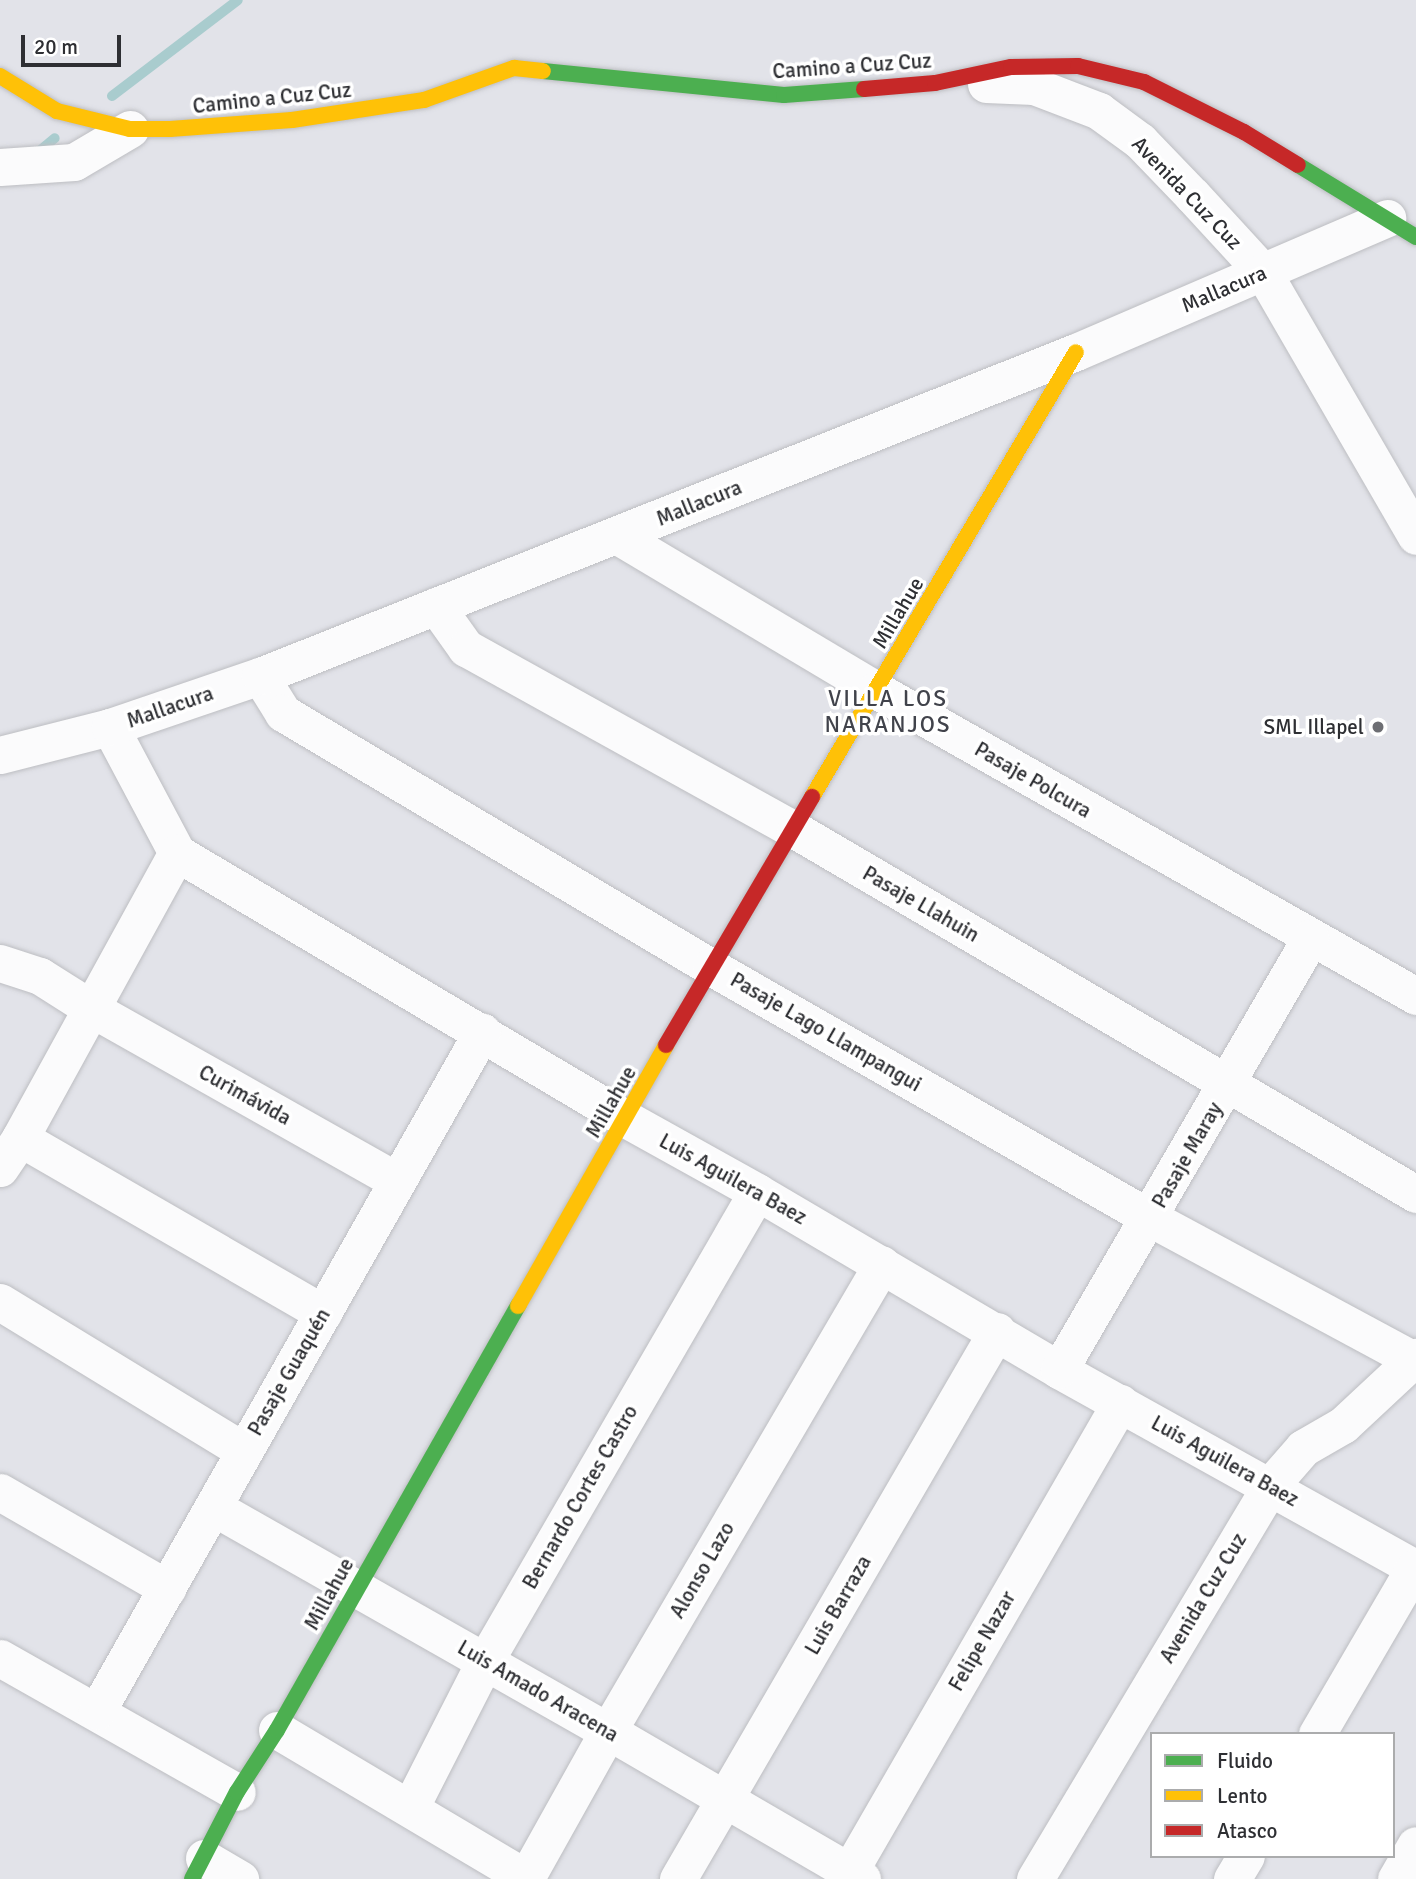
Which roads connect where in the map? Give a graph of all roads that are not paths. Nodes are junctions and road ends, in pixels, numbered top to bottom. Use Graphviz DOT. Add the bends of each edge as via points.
graph roads {
  1 [pos="0,76"];
  2 [pos="934,83"];
  3 [pos="130,129"];
  4 [pos="0,167"];
  5 [pos="1401,228"];
  6 [pos="1262,272"];
  7 [pos="1076,352"];
  8 [pos="618,536"];
  9 [pos="1416,536"];
  10 [pos="436,606"];
  11 [pos="260,676"];
  12 [pos="876,690"];
  13 [pos="110,727"];
  14 [pos="0,755"];
  15 [pos="795,830"];
  16 [pos="177,853"];
  17 [pos="1310,939"];
  18 [pos="0,963"];
  19 [pos="711,967"];
  20 [pos="1416,996"];
  21 [pos="92,1009"];
  22 [pos="482,1032"];
  23 [pos="1228,1084"];
  24 [pos="626,1119"];
  25 [pos="20,1138"];
  26 [pos="0,1168"];
  27 [pos="397,1181"];
  28 [pos="757,1192"];
  29 [pos="1416,1194"];
  30 [pos="1150,1217"];
  31 [pos="882,1264"];
  32 [pos="0,1302"];
  33 [pos="323,1313"];
  34 [pos="997,1331"];
  35 [pos="1415,1359"];
  36 [pos="1059,1370"];
  37 [pos="1120,1403"];
  38 [pos="244,1451"];
  39 [pos="1270,1486"];
  40 [pos="0,1492"];
  41 [pos="213,1507"];
  42 [pos="1415,1568"];
  43 [pos="167,1588"];
  44 [pos="355,1589"];
  45 [pos="0,1658"];
  46 [pos="485,1661"];
  47 [pos="97,1712"];
  48 [pos="277,1730"];
  49 [pos="608,1731"];
  50 [pos="1318,1732"];
  51 [pos="237,1793"];
  52 [pos="724,1801"];
  53 [pos="410,1808"];
  54 [pos="1416,1845"];
  55 [pos="1245,1858"];
  56 [pos="198,1869"];
  57 [pos="852,1877"];
  58 [pos="527,1878"];
  59 [pos="240,1879"];
  60 [pos="678,1879"];
  61 [pos="1035,1879"];
  62 [pos="1233,1879"];
  63 [pos="1396,1879"];
  1 -- 3 [label="street, Camino a Cuz Cuz" via="57,111"];
  2 -- 3 [label="street, Camino a Cuz Cuz" via="784,95 514,68 424,100 292,120"];
  2 -- 5 [label="street, Camino a Cuz Cuz" via="1011,67 1078,66 1144,82 1244,132"];
  2 -- 6 [label="street, Avenida Cuz Cuz" via="1034,86 1099,111 1140,141"];
  3 -- 4 [label="street" via="74,162"];
  5 -- 6 [label="street, Mallacura"];
  6 -- 7 [label="street, Mallacura"];
  6 -- 9 [label="street, Avenida Cuz Cuz"];
  7 -- 8 [label="street, Mallacura"];
  7 -- 12 [label="street, Millahue"];
  8 -- 10 [label="street, Mallacura"];
  8 -- 12 [label="street, Pasaje Polcura"];
  10 -- 11 [label="street, Mallacura"];
  10 -- 15 [label="street, Pasaje Llahuin" via="466,648"];
  11 -- 13 [label="street, Mallacura"];
  11 -- 19 [label="street, Pasaje Lago Llampangui" via="283,713"];
  12 -- 15 [label="street, Millahue"];
  12 -- 17 [label="street, Pasaje Polcura"];
  13 -- 14 [label="street, Mallacura"];
  13 -- 16 [label="street"];
  15 -- 19 [label="street, Millahue"];
  15 -- 23 [label="street, Pasaje Llahuin"];
  16 -- 21 [label="street"];
  16 -- 22 [label="street, Luis Aguilera Baez"];
  17 -- 20 [label="street, Pasaje Polcura"];
  17 -- 23 [label="street, Pasaje Maray"];
  18 -- 21 [label="street, Curimávida" via="40,976"];
  19 -- 24 [label="street, Millahue"];
  19 -- 30 [label="street, Pasaje Lago Llampangui"];
  21 -- 25 [label="street"];
  21 -- 27 [label="street, Curimávida"];
  22 -- 24 [label="street, Luis Aguilera Baez"];
  22 -- 27 [label="street, Pasaje Guaquén"];
  23 -- 29 [label="street, Pasaje Llahuin"];
  23 -- 30 [label="street, Pasaje Maray"];
  24 -- 28 [label="street, Luis Aguilera Baez"];
  24 -- 44 [label="street, Millahue"];
  25 -- 26 [label="street"];
  25 -- 33 [label="street"];
  27 -- 33 [label="street, Pasaje Guaquén"];
  28 -- 31 [label="street, Luis Aguilera Baez"];
  28 -- 46 [label="street, Bernardo Cortes Castro"];
  30 -- 35 [label="street, Pasaje Lago Llampangui"];
  30 -- 36 [label="street, Pasaje Maray"];
  31 -- 34 [label="street, Luis Aguilera Baez"];
  31 -- 49 [label="street, Alonso Lazo"];
  32 -- 38 [label="street"];
  33 -- 38 [label="street, Pasaje Guaquén"];
  34 -- 36 [label="street, Luis Aguilera Baez"];
  34 -- 52 [label="street, Luis Barraza"];
  35 -- 39 [label="street, Avenida Cuz Cuz" via="1343,1425 1303,1448"];
  36 -- 37 [label="street, Luis Aguilera Baez"];
  37 -- 39 [label="street, Luis Aguilera Baez"];
  37 -- 57 [label="street, Felipe Nazar"];
  38 -- 41 [label="street, Pasaje Guaquén"];
  39 -- 42 [label="street, Luis Aguilera Baez"];
  39 -- 61 [label="street, Avenida Cuz Cuz"];
  40 -- 43 [label="street"];
  41 -- 43 [label="street, Pasaje Guaquén"];
  41 -- 44 [label="street, Luis Amado Aracena"];
  42 -- 50 [label="street"];
  43 -- 47 [label="street, Pasaje Guaquén"];
  44 -- 46 [label="street, Luis Amado Aracena"];
  44 -- 48 [label="street, Millahue"];
  45 -- 47 [label="street"];
  46 -- 49 [label="street, Luis Amado Aracena"];
  46 -- 53 [label="street, Bernardo Cortes Castro"];
  47 -- 51 [label="street"];
  48 -- 51 [label="street, Millahue"];
  48 -- 53 [label="street"];
  49 -- 52 [label="street, Luis Amado Aracena"];
  49 -- 58 [label="street, Alonso Lazo"];
  51 -- 56 [label="street, Millahue"];
  52 -- 57 [label="street, Luis Amado Aracena"];
  52 -- 60 [label="street, Luis Barraza"];
  53 -- 58 [label="street"];
  54 -- 63 [label="street"];
  55 -- 62 [label="street"];
  56 -- 59 [label="street"];
}
